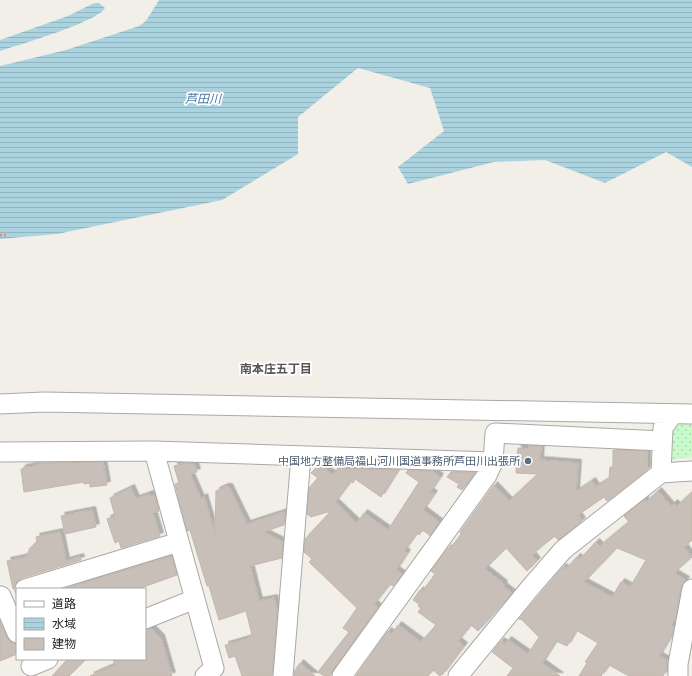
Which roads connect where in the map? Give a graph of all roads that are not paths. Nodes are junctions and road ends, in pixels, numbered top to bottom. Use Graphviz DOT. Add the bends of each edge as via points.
graph roads {
  1 [pos="0,404"];
  2 [pos="673,414"];
  3 [pos="692,414"];
  4 [pos="662,441"];
  5 [pos="154,451"];
  6 [pos="0,452"];
  7 [pos="301,456"];
  8 [pos="493,462"];
  9 [pos="692,471"];
  10 [pos="661,473"];
  11 [pos="179,542"];
  12 [pos="28,588"];
  13 [pos="692,589"];
  14 [pos="6,595"];
  15 [pos="195,599"];
  16 [pos="146,620"];
  17 [pos="16,630"];
  18 [pos="205,676"];
  19 [pos="283,676"];
  20 [pos="342,676"];
  21 [pos="458,676"];
  22 [pos="678,676"];
  1 -- 2 [label="street" via="52,402"];
  2 -- 3 [label="street"];
  2 -- 4 [label="street" via="663,428"];
  4 -- 8 [label="street" via="495,433"];
  4 -- 10 [label="street"];
  5 -- 6 [label="street"];
  5 -- 7 [label="street"];
  5 -- 11 [label="street"];
  7 -- 8 [label="street"];
  7 -- 19 [label="street"];
  8 -- 20 [label="street" via="487,475"];
  9 -- 10 [label="street"];
  10 -- 21 [label="street" via="563,550"];
  11 -- 12 [label="street"];
  11 -- 15 [label="street"];
  13 -- 22 [label="street"];
  14 -- 17 [label="street"];
  15 -- 16 [label="street"];
  15 -- 18 [label="street" via="214,668"];
}
